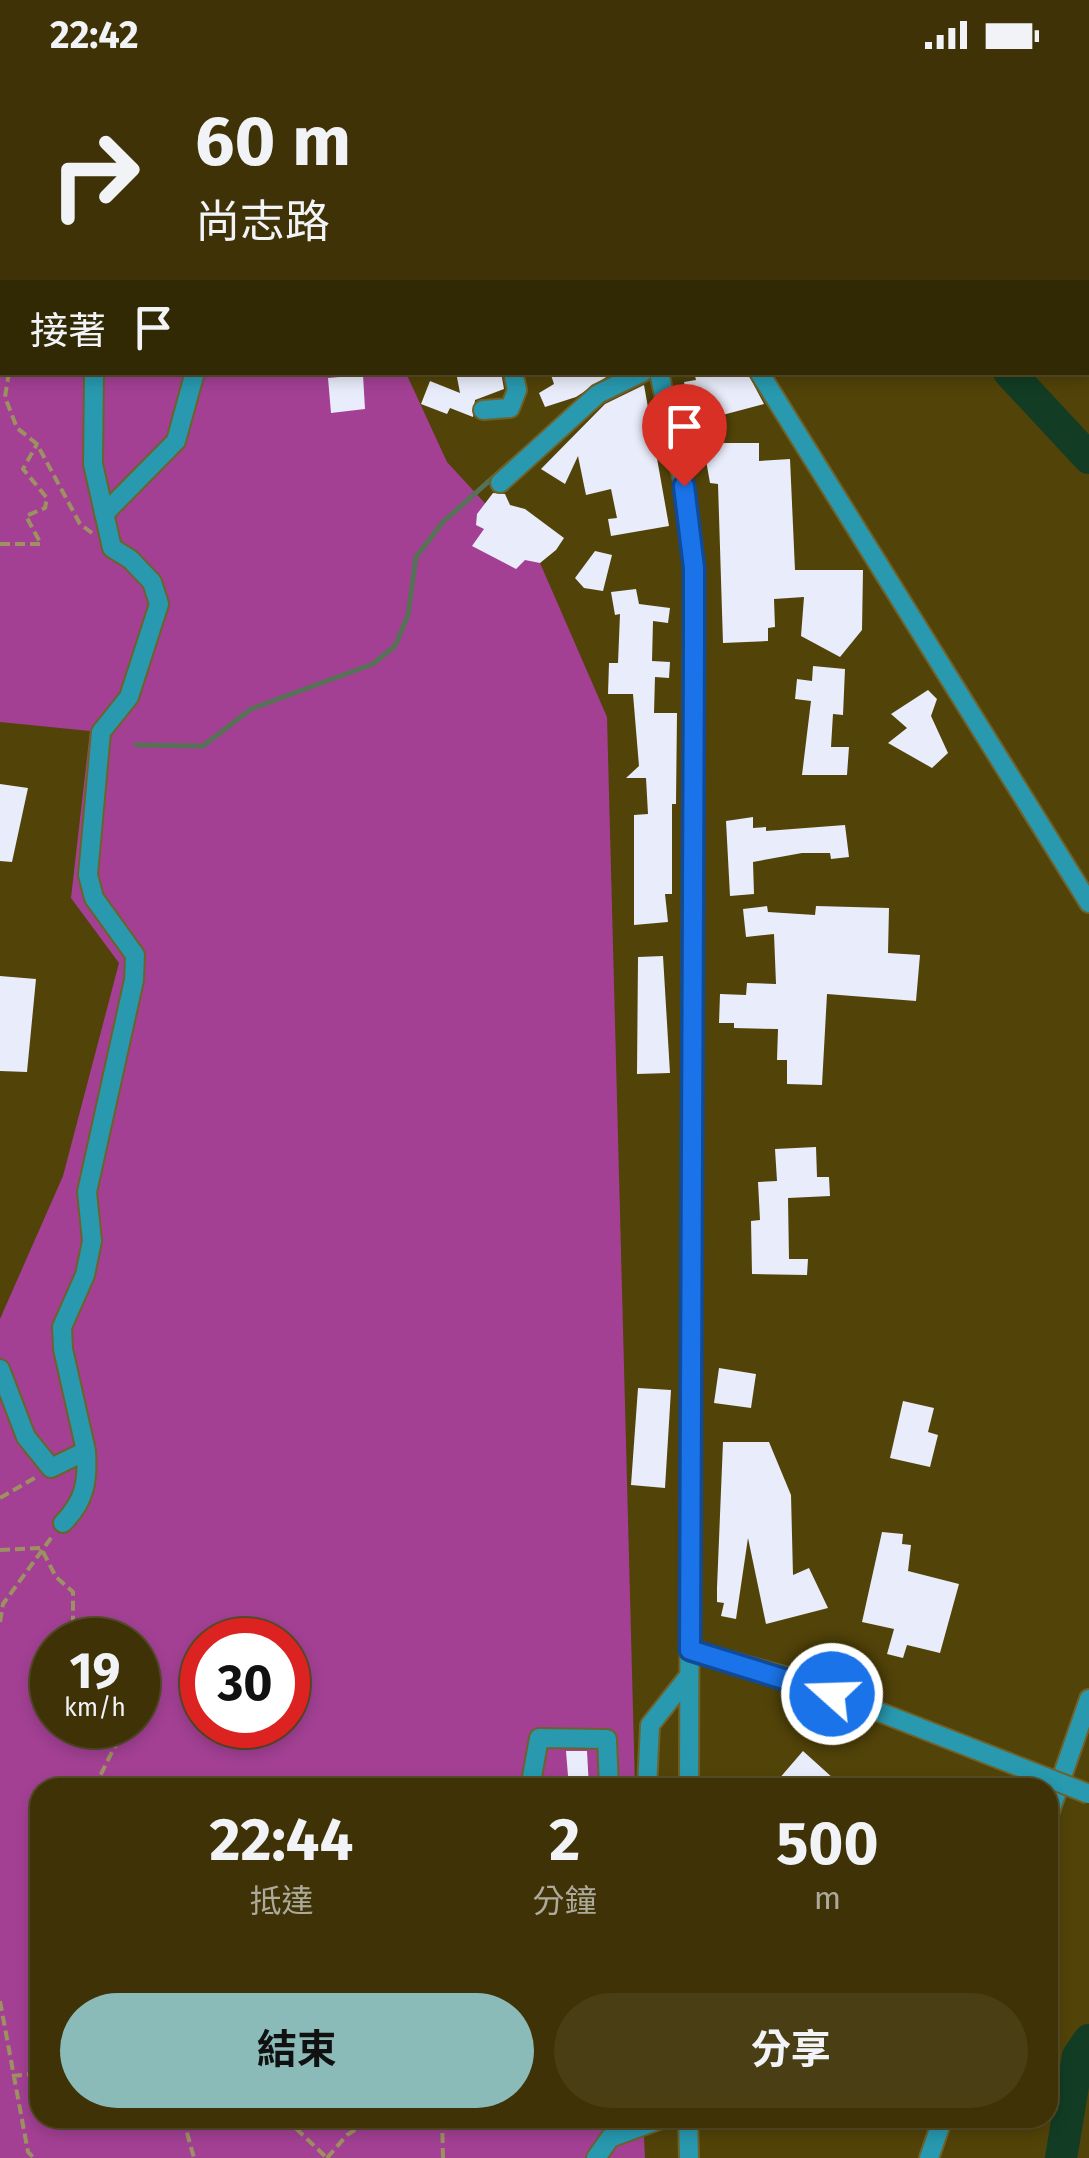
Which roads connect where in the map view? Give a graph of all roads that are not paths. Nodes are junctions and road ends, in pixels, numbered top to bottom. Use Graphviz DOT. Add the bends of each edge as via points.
graph roads {
  1 [pos="94,375"];
  2 [pos="193,375"];
  3 [pos="514,375"];
  4 [pos="636,375"];
  5 [pos="660,375"];
  6 [pos="761,375"];
  7 [pos="483,410"];
  8 [pos="500,483"];
  9 [pos="104,514"];
  10 [pos="1089,903"];
  11 [pos="0,1369"];
  12 [pos="86,1451"];
  13 [pos="63,1524"];
  14 [pos="690,1650"];
  15 [pos="688,1677"];
  16 [pos="1089,1700"];
  17 [pos="532,1778"];
  18 [pos="609,1778"];
  19 [pos="647,1778"];
  20 [pos="689,1778"];
  21 [pos="1048,1778"];
  22 [pos="1058,1782"];
  23 [pos="1058,1789"];
  24 [pos="1089,1794"];
  25 [pos="637,2128"];
  26 [pos="688,2128"];
  27 [pos="940,2128"];
  28 [pos="596,2158"];
  29 [pos="689,2158"];
  30 [pos="929,2158"];
  1 -- 9 [label="street" via="93,464"];
  2 -- 9 [label="street" via="176,441"];
  3 -- 7 [label="street" via="510,408"];
  4 -- 8 [label="street" via="598,394"];
  5 -- 14 [label="street" via="694,568"];
  6 -- 10 [label="street"];
  9 -- 12 [label="street" via="112,548 152,582 159,604 128,697 101,732 88,875 94,898 135,956 87,1192 92,1241 86,1275 62,1327"];
  11 -- 12 [label="street" via="26,1437 50,1468"];
  12 -- 13 [label="street" via="88,1481"];
  14 -- 15 [label="street"];
  14 -- 21 [label="street, bridge" via="796,1679"];
  15 -- 19 [label="street" via="650,1725"];
  15 -- 20 [label="street"];
  16 -- 23 [label="street"];
  17 -- 18 [label="street" via="539,1738 607,1740"];
  22 -- 24 [label="street, bridge"];
  25 -- 28 [label="street" via="610,2138"];
  26 -- 29 [label="street"];
  27 -- 30 [label="street"];
}
